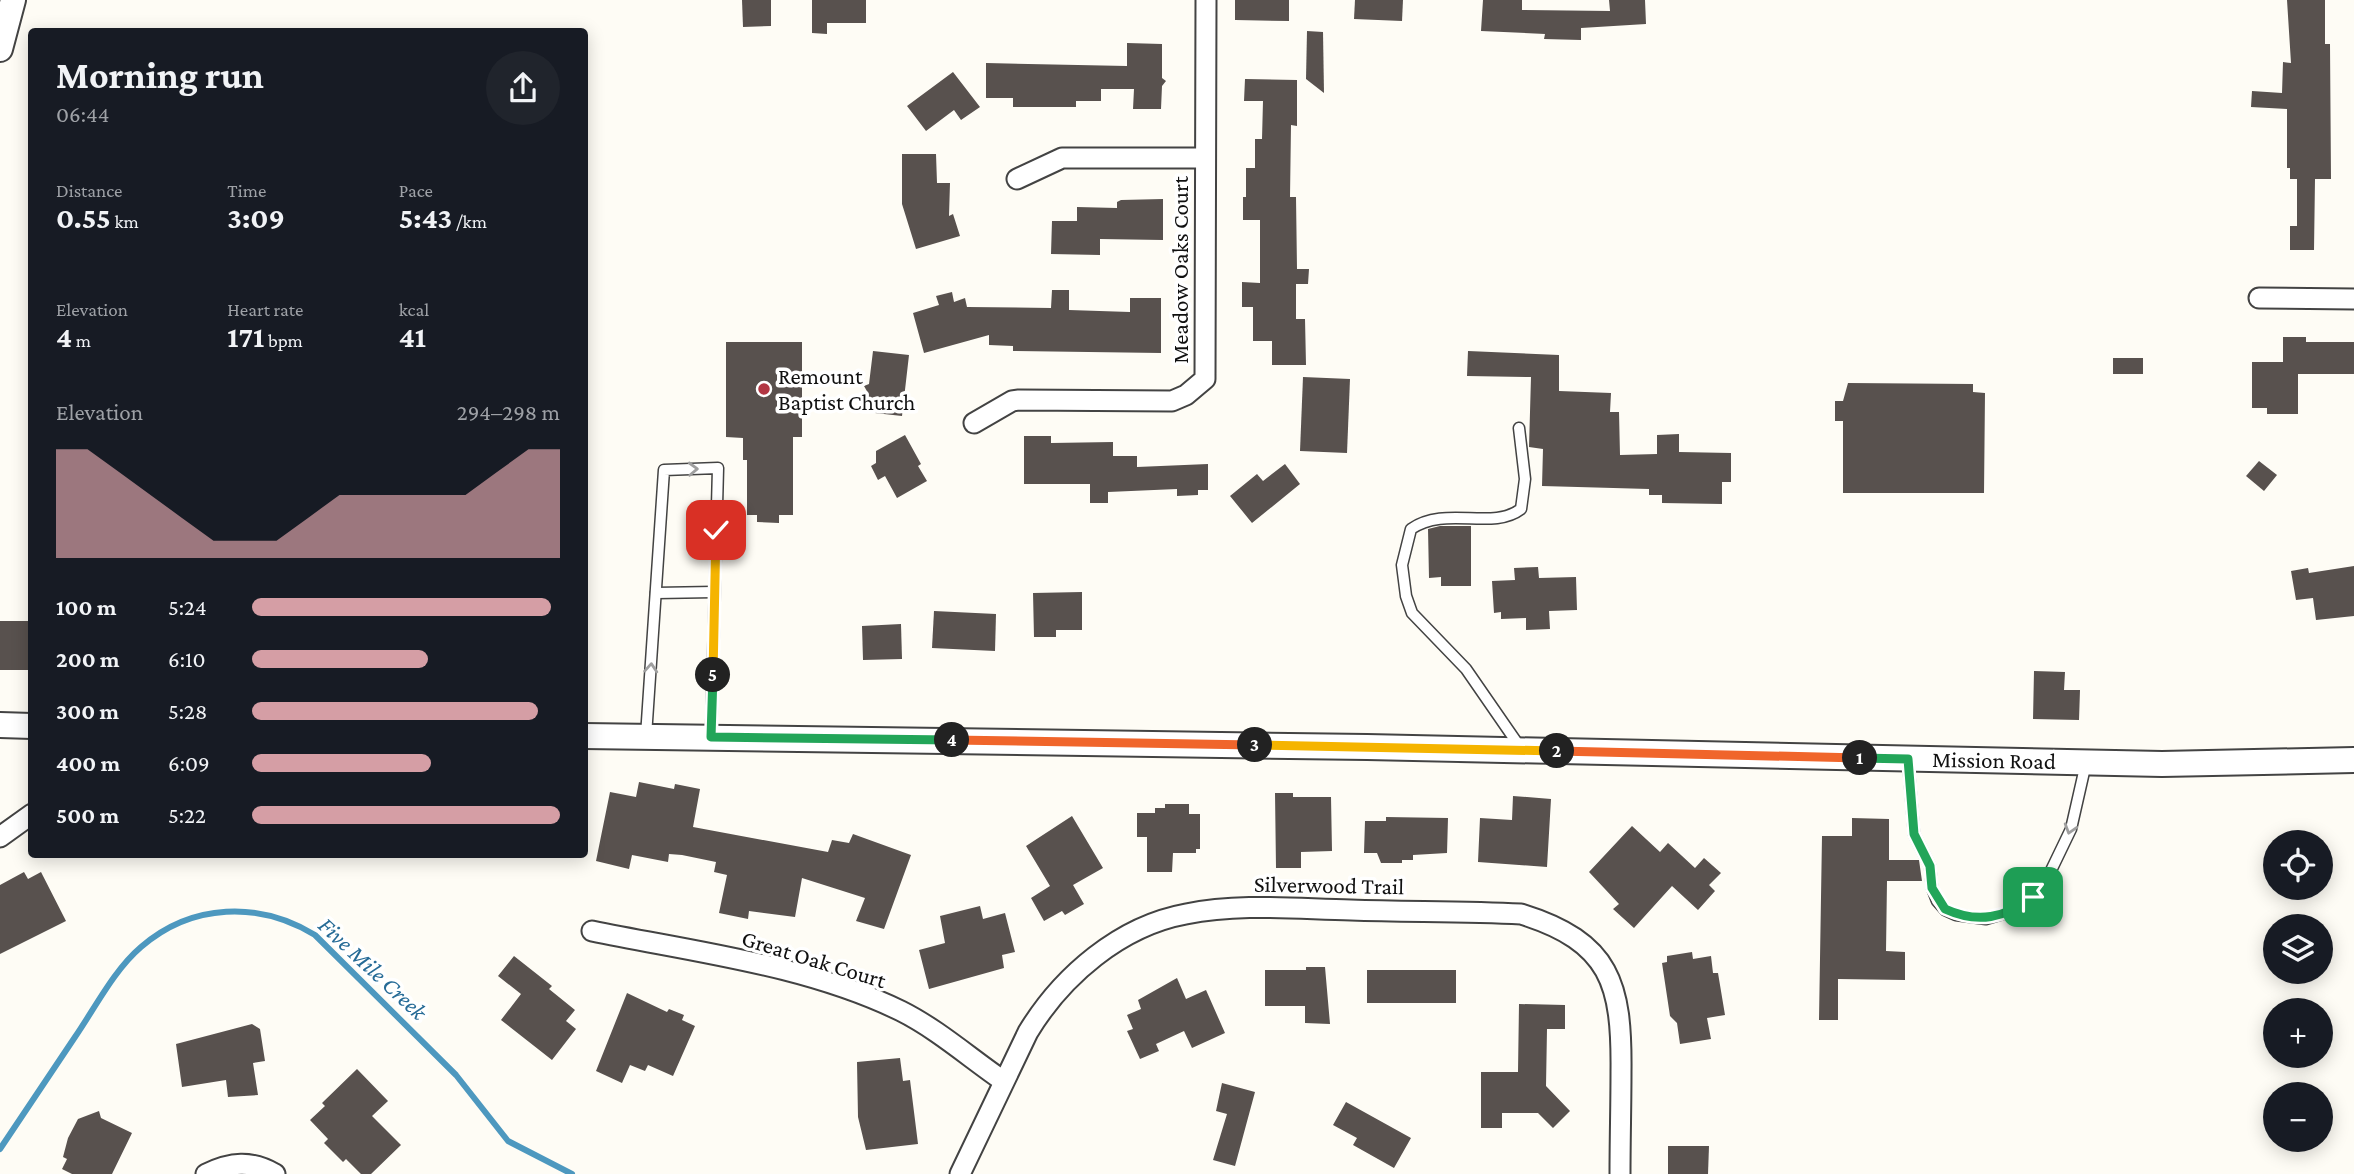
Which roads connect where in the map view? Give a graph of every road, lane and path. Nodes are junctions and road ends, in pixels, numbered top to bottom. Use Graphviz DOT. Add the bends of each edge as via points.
graph roads {
  1 [pos="13,0"];
  2 [pos="1206,0"];
  3 [pos="0,49"];
  4 [pos="1205,158"];
  5 [pos="1017,179"];
  6 [pos="2259,298"];
  7 [pos="2354,299"];
  8 [pos="974,423"];
  9 [pos="1519,428"];
  10 [pos="714,592"];
  11 [pos="656,593"];
  12 [pos="0,725"];
  13 [pos="28,726"];
  14 [pos="588,736"];
  15 [pos="646,736"];
  16 [pos="711,737"];
  17 [pos="1522,750"];
  18 [pos="1908,759"];
  19 [pos="2354,760"];
  20 [pos="2086,762"];
  21 [pos="28,817"];
  22 [pos="0,837"];
  23 [pos="592,931"];
  24 [pos="1002,1080"];
  25 [pos="206,1174"];
  26 [pos="275,1174"];
  27 [pos="960,1174"];
  28 [pos="1620,1174"];
  1 -- 3 [label="street"];
  2 -- 4 [label="street, Meadow Oaks Court"];
  4 -- 5 [label="street" via="1062,158"];
  4 -- 8 [label="street, Meadow Oaks Court" via="1205,379 1172,401 1012,401"];
  6 -- 7 [label="street"];
  9 -- 17 [label="lane" via="1524,479 1521,509 1505,516 1423,521 1411,530 1402,565 1412,613 1466,670"];
  10 -- 11 [label="lane"];
  11 -- 10 [label="lane, one-way" via="664,470 718,468"];
  10 -- 16 [label="lane"];
  15 -- 11 [label="lane, one-way"];
  12 -- 13 [label="street"];
  14 -- 15 [label="street, Mission Road"];
  15 -- 16 [label="street, Mission Road"];
  16 -- 17 [label="street, Mission Road"];
  17 -- 18 [label="street, Mission Road"];
  18 -- 20 [label="street, Mission Road"];
  20 -- 18 [label="lane, one-way" via="2071,829 2045,883 2016,909 1986,919 1956,915 1937,901 1930,866 1914,834"];
  19 -- 20 [label="street, Mission Road"];
  21 -- 22 [label="street"];
  23 -- 24 [label="street, Great Oak Court" via="764,966 835,986 902,1012"];
  24 -- 27 [label="street, Silverwood Trail"];
  24 -- 28 [label="street, Silverwood Trail" via="1041,1011 1076,972 1125,938 1184,914 1242,908 1521,914 1554,924 1579,939 1609,978 1620,1010"];
  25 -- 26 [label="street" via="232,1164 249,1164"];
}
